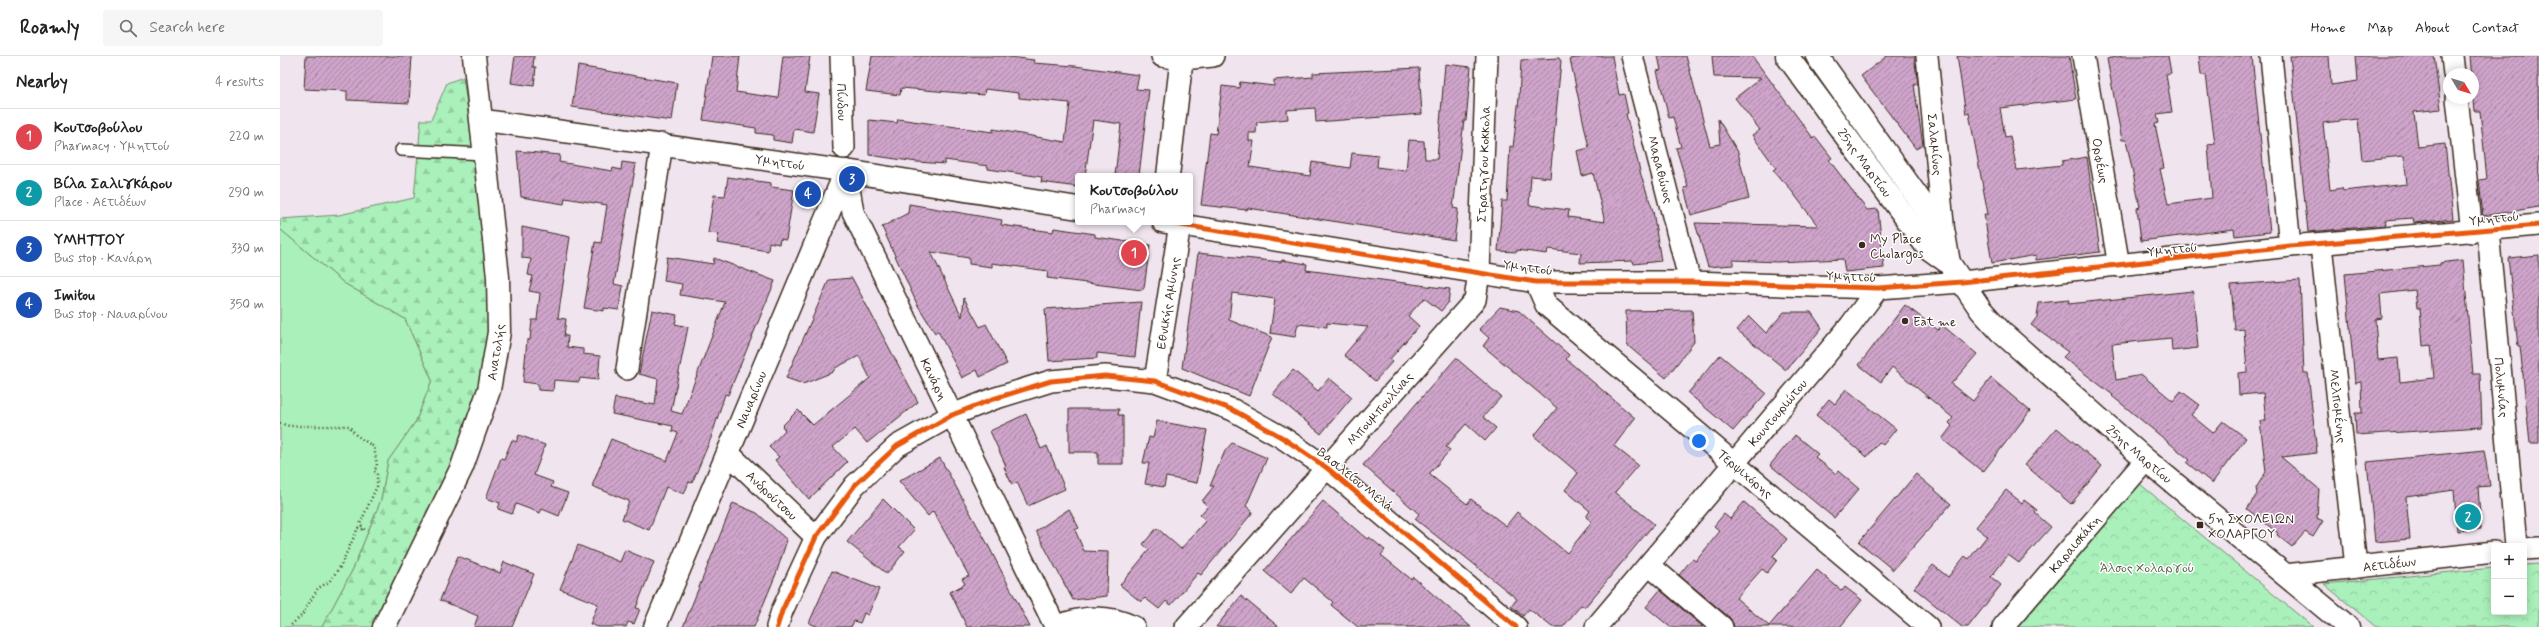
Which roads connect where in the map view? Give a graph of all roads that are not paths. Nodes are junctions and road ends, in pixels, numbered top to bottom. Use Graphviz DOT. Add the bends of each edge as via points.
graph roads {
  1 [pos="474,56"];
  2 [pos="841,56"];
  3 [pos="1213,56"];
  4 [pos="1487,56"];
  5 [pos="1632,56"];
  6 [pos="1787,56"];
  7 [pos="1817,56"];
  8 [pos="1927,56"];
  9 [pos="2083,56"];
  10 [pos="2271,56"];
  11 [pos="2452,56"];
  12 [pos="1175,57"];
  13 [pos="2453,68"];
  14 [pos="2458,104"];
  15 [pos="481,120"];
  16 [pos="662,144"];
  17 [pos="844,148"];
  18 [pos="401,150"];
  19 [pos="485,154"];
  20 [pos="846,171"];
  21 [pos="1168,173"];
  22 [pos="1075,208"];
  23 [pos="1171,225"];
  24 [pos="1184,225"];
  25 [pos="2539,225"];
  26 [pos="2480,231"];
  27 [pos="1944,234"];
  28 [pos="2290,246"];
  29 [pos="2321,246"];
  30 [pos="1949,263"];
  31 [pos="2119,266"];
  32 [pos="1479,272"];
  33 [pos="1536,282"];
  34 [pos="1690,282"];
  35 [pos="1962,282"];
  36 [pos="1878,288"];
  37 [pos="628,369"];
  38 [pos="1155,382"];
  39 [pos="952,414"];
  40 [pos="728,453"];
  41 [pos="2146,460"];
  42 [pos="1734,464"];
  43 [pos="1327,468"];
  44 [pos="816,537"];
  45 [pos="2516,543"];
  46 [pos="2539,548"];
  47 [pos="2527,549"];
  48 [pos="2491,552"];
  49 [pos="1649,565"];
  50 [pos="2356,567"];
  51 [pos="2285,575"];
  52 [pos="384,627"];
  53 [pos="655,627"];
  54 [pos="777,627"];
  55 [pos="1055,627"];
  56 [pos="1134,627"];
  57 [pos="1186,627"];
  58 [pos="1516,627"];
  59 [pos="1596,627"];
  60 [pos="1722,627"];
  61 [pos="1928,627"];
  62 [pos="2003,627"];
  63 [pos="2348,627"];
  1 -- 15 [label="street, Ανατολής"];
  2 -- 17 [label="street, Πίνδου"];
  3 -- 12 [label="street"];
  4 -- 32 [label="street, Στρατηγου Κοκκολα"];
  5 -- 34 [label="street, Μαραθώνος"];
  6 -- 30 [label="street, 25ης Μαρτίου" via="1928,248"];
  7 -- 27 [label="street, 25ης Μαρτίου"];
  8 -- 27 [label="street, Σαλαμίνος"];
  9 -- 31 [label="street, Ορφέως"];
  10 -- 28 [label="street"];
  11 -- 13 [label="street"];
  12 -- 21 [label="street"];
  14 -- 26 [label="street, Πολυμνίας"];
  15 -- 16 [label="street, Υμηττού"];
  15 -- 19 [label="street, Ανατολής"];
  16 -- 20 [label="street, Υμηττού"];
  16 -- 37 [label="street"];
  18 -- 19 [label="lane"];
  19 -- 52 [label="street, Ανατολής" via="498,277 499,324 489,390 462,467"];
  20 -- 22 [label="street, Υμηττού"];
  20 -- 39 [label="street, Κανάρη" via="853,212"];
  20 -- 40 [label="street, Ναυαρίνου"];
  23 -- 38 [label="street, Εθνικής Αμύνης"];
  24 -- 32 [label="street, Υμηττού"];
  25 -- 26 [label="street, Υμηττού"];
  26 -- 29 [label="street, Υμηττού"];
  26 -- 45 [label="street, Πολυμνίας"];
  27 -- 30 [label="street, 25ης Μαρτίου"];
  28 -- 29 [label="street, Υμηττού"];
  28 -- 31 [label="street, Υμηττού"];
  29 -- 50 [label="street, Μελπομένης"];
  30 -- 35 [label="street, 25ης Μαρτίου"];
  31 -- 35 [label="street, Υμηττού"];
  32 -- 33 [label="street, Υμηττού"];
  32 -- 43 [label="street, Μπουμπουλίνας" via="1475,300"];
  33 -- 34 [label="street, Υμηττού"];
  33 -- 42 [label="street, Τερψιχόρης" via="1546,305"];
  34 -- 36 [label="street, Υμηττού"];
  35 -- 36 [label="street, Υμηττού"];
  35 -- 41 [label="street, 25ης Μαρτίου" via="1981,310 2001,332"];
  36 -- 42 [label="street, Κουντουριώτου" via="1850,326"];
  38 -- 39 [label="street, Βασιλείου Μελά" via="1105,376 1051,381"];
  38 -- 43 [label="street, Βασιλείου Μελά" via="1233,410 1283,438"];
  39 -- 44 [label="street, Βασιλείου Μελά" via="897,446 855,485"];
  39 -- 55 [label="street, Κανάρη"];
  40 -- 44 [label="street, Ανδρούτσου"];
  40 -- 53 [label="street, Ναυαρίνου"];
  41 -- 51 [label="street, 25ης Μαρτίου"];
  41 -- 62 [label="street, Καραισκάκη"];
  42 -- 49 [label="street, Κουντουριώτου"];
  42 -- 61 [label="street, Τερψιχόρης"];
  43 -- 57 [label="street, Μπουμπουλίνας"];
  43 -- 58 [label="street, Βασιλείου Μελά"];
  44 -- 54 [label="street, Βασιλείου Μελά"];
  46 -- 47 [label="street"];
  48 -- 50 [label="street, Αετιδέων"];
  49 -- 59 [label="street, Κουντουριώτου"];
  49 -- 60 [label="street"];
  50 -- 51 [label="street, Αετιδέων"];
  51 -- 63 [label="street, 25ης Μαρτίου"];
  55 -- 56 [label="street" via="1084,618 1108,618"];
}
